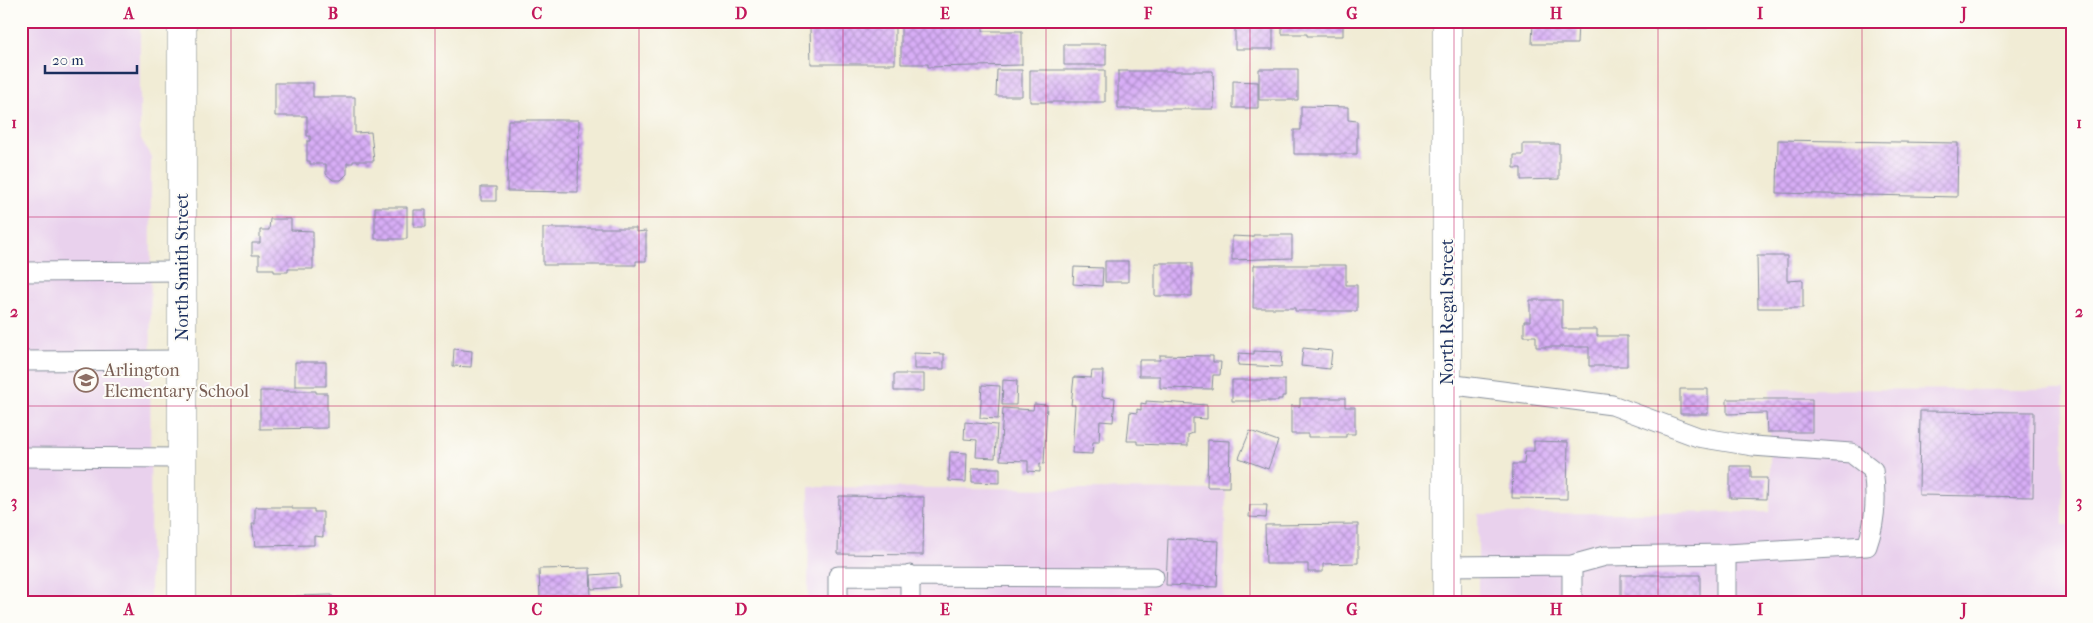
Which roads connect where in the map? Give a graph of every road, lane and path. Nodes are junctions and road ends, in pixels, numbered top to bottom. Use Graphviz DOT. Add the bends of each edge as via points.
graph roads {
  1 [pos="182,21"];
  2 [pos="1447,21"];
  3 [pos="182,271"];
  4 [pos="21,272"];
  5 [pos="182,360"];
  6 [pos="21,361"];
  7 [pos="1447,384"];
  8 [pos="21,457"];
  9 [pos="181,458"];
  10 [pos="1726,554"];
  11 [pos="1572,565"];
  12 [pos="1447,566"];
  13 [pos="910,575"];
  14 [pos="1154,577"];
  15 [pos="182,602"];
  16 [pos="838,602"];
  17 [pos="910,602"];
  18 [pos="1447,602"];
  19 [pos="1572,602"];
  20 [pos="1726,602"];
  1 -- 3 [label="street, North Smith Street"];
  2 -- 7 [label="street, North Regal Street"];
  3 -- 4 [label="lane"];
  3 -- 5 [label="street, North Smith Street"];
  5 -- 6 [label="lane"];
  5 -- 9 [label="street, North Smith Street"];
  7 -- 10 [label="lane" via="1612,405 1698,437 1753,446 1851,453 1873,470 1876,491 1874,527 1867,546"];
  7 -- 12 [label="street, North Regal Street"];
  8 -- 9 [label="lane"];
  9 -- 15 [label="street, North Smith Street"];
  10 -- 11 [label="lane" via="1605,556"];
  10 -- 20 [label="lane"];
  11 -- 12 [label="lane"];
  11 -- 19 [label="lane"];
  12 -- 18 [label="street, North Regal Street"];
  13 -- 14 [label="lane"];
  13 -- 16 [label="lane" via="838,576"];
  13 -- 17 [label="lane"];
}
